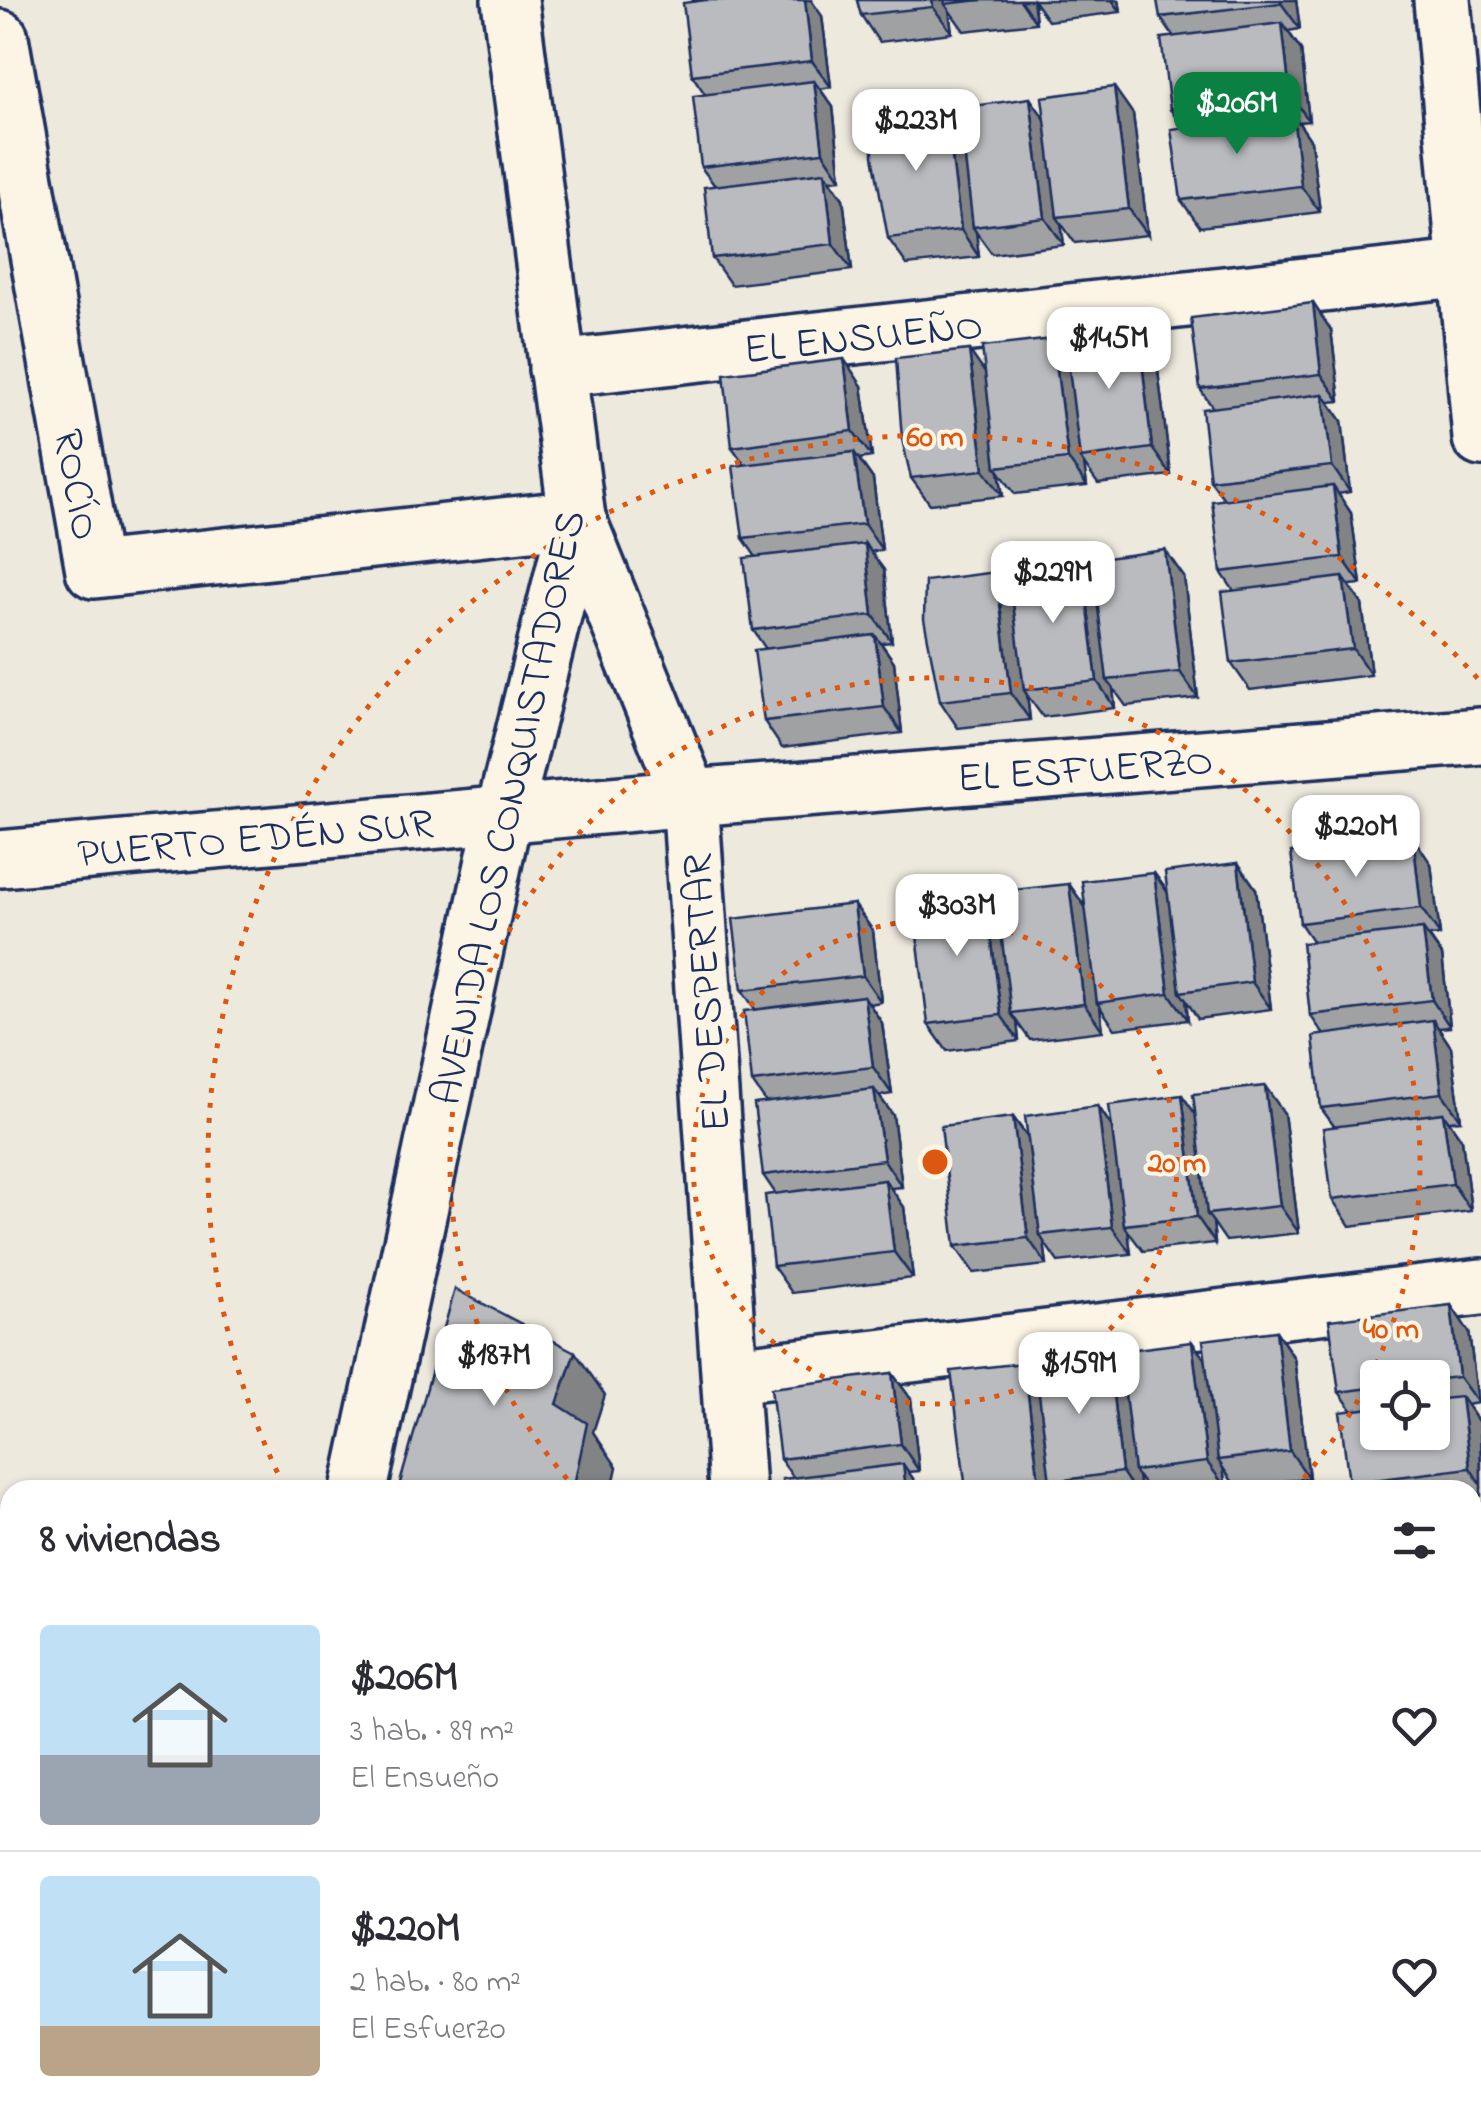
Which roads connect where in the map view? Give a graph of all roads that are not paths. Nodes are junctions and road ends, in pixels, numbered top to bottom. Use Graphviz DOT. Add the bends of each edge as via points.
graph roads {
  1 [pos="510,0"];
  2 [pos="1442,0"];
  3 [pos="0,38"];
  4 [pos="1467,268"];
  5 [pos="557,368"];
  6 [pos="1481,438"];
  7 [pos="577,518"];
  8 [pos="1481,736"];
  9 [pos="690,798"];
  10 [pos="504,814"];
  11 [pos="0,859"];
  12 [pos="1481,1287"];
  13 [pos="732,1375"];
  14 [pos="361,1480"];
  15 [pos="737,1480"];
  1 -- 5 [label="street, AVENIDA LOS CONQUISTADORES"];
  2 -- 4 [label="street"];
  3 -- 7 [label="street, ROCÍO" via="94,570"];
  4 -- 5 [label="street, EL ENSUEÑO"];
  4 -- 6 [label="street"];
  5 -- 7 [label="street, AVENIDA LOS CONQUISTADORES"];
  7 -- 9 [label="street, EL DESPERTAR"];
  7 -- 10 [label="street, AVENIDA LOS CONQUISTADORES"];
  8 -- 9 [label="street, EL ESFUERZO"];
  9 -- 10 [label="street, PUERTO EDÉN SUR"];
  9 -- 13 [label="street, EL DESPERTAR"];
  10 -- 11 [label="street, PUERTO EDÉN SUR"];
  10 -- 14 [label="street, AVENIDA LOS CONQUISTADORES"];
  12 -- 13 [label="street"];
  13 -- 15 [label="street, EL DESPERTAR"];
}
